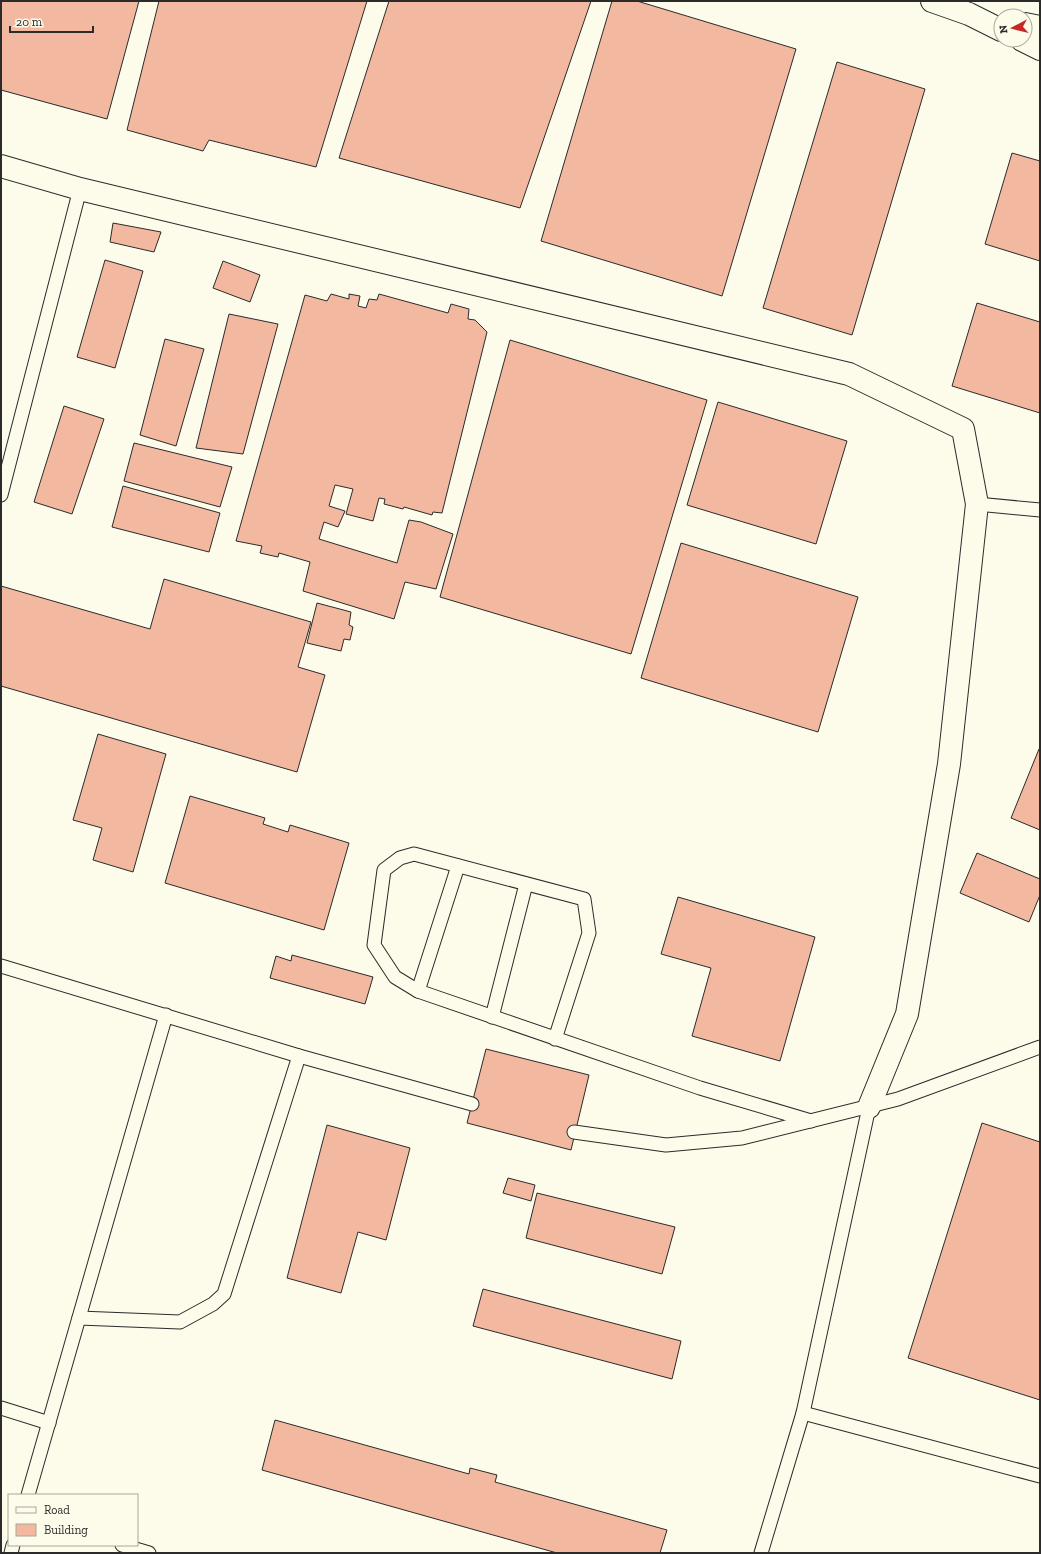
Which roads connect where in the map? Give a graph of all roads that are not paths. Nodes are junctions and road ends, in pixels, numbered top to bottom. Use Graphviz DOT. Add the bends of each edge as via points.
graph roads {
  1 [pos="932,1"];
  2 [pos="969,14"];
  3 [pos="993,18"];
  4 [pos="993,26"];
  5 [pos="1,166"];
  6 [pos="80,189"];
  7 [pos="1,495"];
  8 [pos="977,504"];
  9 [pos="1040,510"];
  10 [pos="458,866"];
  11 [pos="526,884"];
  12 [pos="1,966"];
  13 [pos="418,991"];
  14 [pos="166,1015"];
  15 [pos="492,1017"];
  16 [pos="555,1039"];
  17 [pos="1040,1047"];
  18 [pos="299,1056"];
  19 [pos="472,1104"];
  20 [pos="869,1107"];
  21 [pos="811,1121"];
  22 [pos="574,1132"];
  23 [pos="79,1318"];
  24 [pos="1,1408"];
  25 [pos="803,1413"];
  26 [pos="49,1423"];
  27 [pos="1040,1476"];
  28 [pos="28,1494"];
  29 [pos="125,1546"];
  30 [pos="149,1553"];
  31 [pos="761,1553"];
  1 -- 2 [label="main road"];
  2 -- 3 [label="main road"];
  2 -- 4 [label="main road"];
  5 -- 6 [label="main road"];
  6 -- 7 [label="lane"];
  6 -- 8 [label="main road" via="849,374 963,429"];
  8 -- 9 [label="lane"];
  8 -- 20 [label="main road" via="949,764 907,1014"];
  10 -- 11 [label="lane"];
  10 -- 13 [label="lane"];
  10 -- 13 [label="lane" via="414,854 400,858 384,870 374,945 395,977"];
  11 -- 15 [label="lane"];
  11 -- 16 [label="lane" via="584,900 588,933"];
  12 -- 14 [label="lane"];
  13 -- 15 [label="lane"];
  14 -- 18 [label="lane"];
  14 -- 23 [label="lane"];
  15 -- 16 [label="lane"];
  16 -- 21 [label="lane" via="700,1088"];
  17 -- 20 [label="lane" via="898,1099"];
  18 -- 19 [label="lane"];
  18 -- 23 [label="lane" via="224,1294 213,1304 180,1322"];
  20 -- 21 [label="lane"];
  20 -- 25 [label="lane"];
  21 -- 22 [label="lane" via="742,1138 666,1145"];
  23 -- 26 [label="lane"];
  24 -- 26 [label="lane"];
  25 -- 27 [label="lane"];
  25 -- 31 [label="lane"];
  26 -- 28 [label="lane"];
  29 -- 30 [label="lane"];
}
